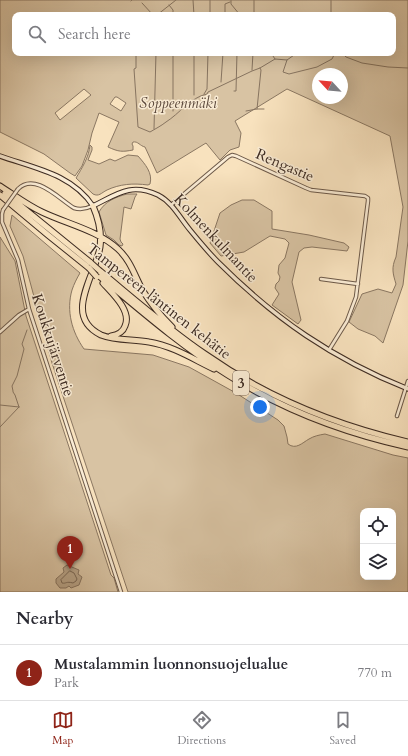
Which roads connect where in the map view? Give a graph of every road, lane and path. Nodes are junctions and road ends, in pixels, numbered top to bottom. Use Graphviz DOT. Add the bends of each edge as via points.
graph roads {
  1 [pos="0,156"];
  2 [pos="0,187"];
  3 [pos="0,195"];
  4 [pos="172,205"];
  5 [pos="93,206"];
  6 [pos="2,212"];
  7 [pos="101,237"];
  8 [pos="90,266"];
  9 [pos="98,274"];
  10 [pos="321,279"];
  11 [pos="358,284"];
  12 [pos="29,309"];
  13 [pos="0,332"];
  14 [pos="108,337"];
  15 [pos="185,340"];
  16 [pos="329,351"];
  17 [pos="228,375"];
  18 [pos="408,381"];
  19 [pos="407,388"];
  20 [pos="397,416"];
  21 [pos="408,442"];
  22 [pos="408,447"];
  23 [pos="121,592"];
  1 -- 5 [label="street" via="65,180 84,194"];
  2 -- 7 [label="highway" via="40,211"];
  2 -- 8 [label="highway, Tampereen läntinen kehätie / 3"];
  3 -- 8 [label="highway, Tampereen läntinen kehätie / 3"];
  4 -- 5 [label="street, Kolmenkulmantie" via="148,191 129,190 117,193"];
  4 -- 11 [label="street, Rengastie" via="232,155 311,190 365,196 368,201"];
  4 -- 16 [label="street, Kolmenkulmantie" via="201,244 242,285 286,322"];
  5 -- 6 [label="street, Koukkujärventie, bridge" via="74,208 45,188 31,183 18,190"];
  5 -- 7 [label="highway"];
  6 -- 12 [label="street, Koukkujärventie" via="2,222 18,260"];
  7 -- 14 [label="highway" via="99,255 82,307 90,326"];
  7 -- 15 [label="highway" via="124,255 152,305"];
  8 -- 9 [label="highway, Tampereen läntinen kehätie / 3, bridge"];
  9 -- 14 [label="highway" via="127,318 122,331"];
  9 -- 15 [label="highway, Tampereen läntinen kehätie / 3"];
  9 -- 17 [label="highway, Tampereen läntinen kehätie / 3" via="180,342"];
  10 -- 11 [label="street"];
  11 -- 16 [label="street, Rengastie" via="350,315"];
  12 -- 13 [label="street"];
  12 -- 23 [label="street, Koukkujärventie"];
  14 -- 17 [label="highway" via="167,347"];
  15 -- 21 [label="highway, Tampereen läntinen kehätie / 3" via="262,389 302,408 363,431"];
  16 -- 19 [label="street, Kolmenkulmantie"];
  17 -- 22 [label="highway, Tampereen läntinen kehätie / 3" via="277,402 330,425"];
  18 -- 19 [label="street"];
  19 -- 20 [label="street"];
}
